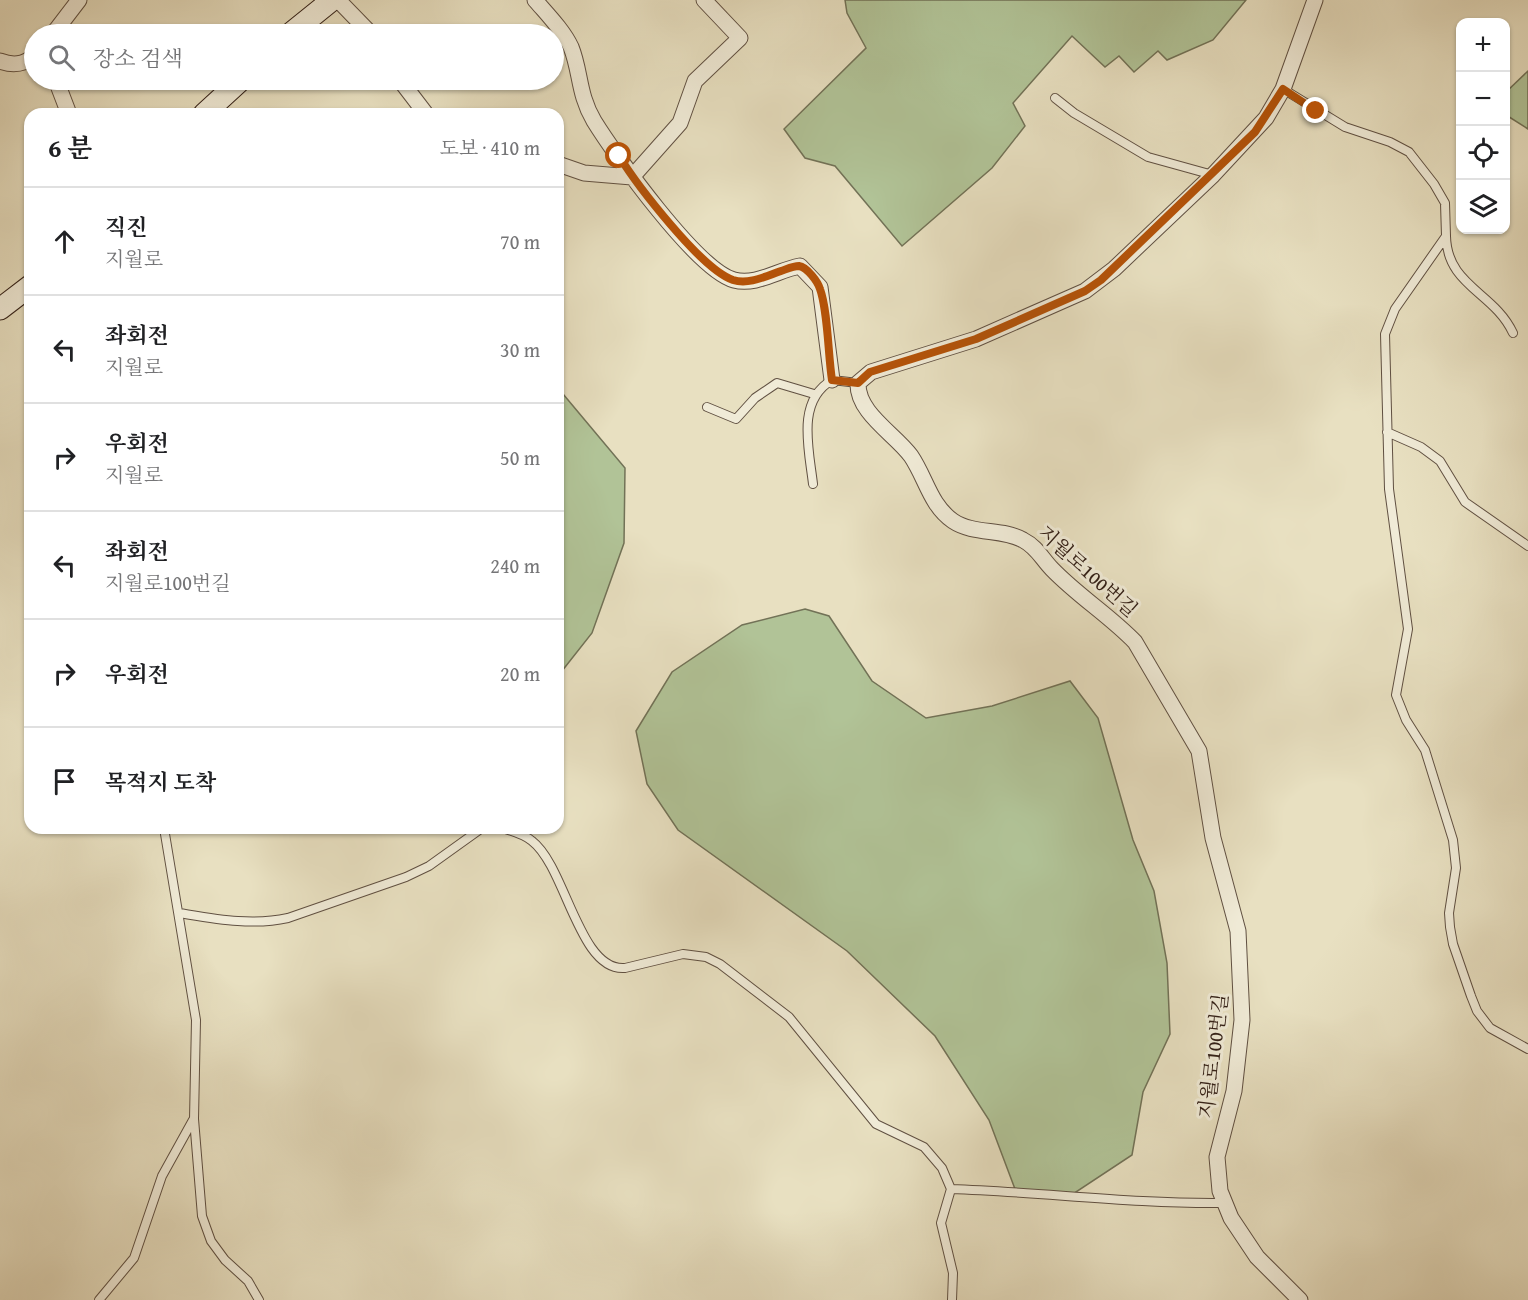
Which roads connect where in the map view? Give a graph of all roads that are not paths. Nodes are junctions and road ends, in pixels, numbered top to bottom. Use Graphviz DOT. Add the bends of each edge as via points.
graph roads {
  1 [pos="79,0"];
  2 [pos="332,0"];
  3 [pos="338,0"];
  4 [pos="535,0"];
  5 [pos="704,0"];
  6 [pos="1315,0"];
  7 [pos="61,24"];
  8 [pos="302,24"];
  9 [pos="361,24"];
  10 [pos="553,24"];
  11 [pos="564,39"];
  12 [pos="0,60"];
  13 [pos="24,63"];
  14 [pos="1283,89"];
  15 [pos="60,90"];
  16 [pos="231,90"];
  17 [pos="408,90"];
  18 [pos="1055,98"];
  19 [pos="67,108"];
  20 [pos="211,108"];
  21 [pos="421,108"];
  22 [pos="564,166"];
  23 [pos="1213,175"];
  24 [pos="632,177"];
  25 [pos="1446,236"];
  26 [pos="24,291"];
  27 [pos="0,309"];
  28 [pos="1513,333"];
  29 [pos="832,380"];
  30 [pos="858,383"];
  31 [pos="814,394"];
  32 [pos="708,407"];
  33 [pos="1387,432"];
  34 [pos="813,484"];
  35 [pos="1528,546"];
  36 [pos="165,834"];
  37 [pos="474,834"];
  38 [pos="517,834"];
  39 [pos="179,913"];
  40 [pos="1528,1049"];
  41 [pos="194,1119"];
  42 [pos="951,1189"];
  43 [pos="1223,1203"];
  44 [pos="99,1300"];
  45 [pos="259,1300"];
  46 [pos="952,1300"];
  47 [pos="1300,1300"];
  1 -- 7 [label="street"];
  2 -- 8 [label="street"];
  3 -- 9 [label="street"];
  4 -- 10 [label="street"];
  5 -- 24 [label="street" via="740,38 695,81 680,123"];
  6 -- 14 [label="street"];
  11 -- 24 [label="street" via="570,47 580,91 594,120"];
  12 -- 13 [label="street" via="14,65"];
  14 -- 23 [label="street" via="1255,132"];
  14 -- 25 [label="lane" via="1345,127 1409,152 1444,203"];
  15 -- 19 [label="street"];
  16 -- 20 [label="street"];
  17 -- 21 [label="street"];
  18 -- 23 [label="lane" via="1148,157"];
  22 -- 24 [label="street" via="584,173"];
  23 -- 30 [label="street" via="1114,269 1085,291 976,339 870,372"];
  24 -- 29 [label="street" via="678,232 732,280 746,282 790,268 806,269 820,287"];
  25 -- 28 [label="lane" via="1446,252 1458,275 1492,302"];
  25 -- 33 [label="lane" via="1395,309 1385,334"];
  26 -- 27 [label="street"];
  29 -- 30 [label="lane"];
  29 -- 31 [label="lane"];
  30 -- 43 [label="street, 지월로100번길" via="867,409 911,457 943,512 966,528 1016,537 1035,548 1052,569 1135,642 1194,740 1202,764 1217,856 1235,920 1243,996 1234,1091 1216,1166"];
  31 -- 32 [label="lane" via="777,382 754,398 736,418"];
  31 -- 34 [label="lane" via="809,409"];
  33 -- 35 [label="lane" via="1421,447 1440,461 1465,502"];
  33 -- 40 [label="lane" via="1389,489 1408,629 1396,695 1425,750 1453,840 1456,868 1449,913 1453,944 1471,996 1483,1020 1501,1036"];
  36 -- 39 [label="lane"];
  37 -- 39 [label="lane" via="429,866 406,877 288,918 242,922"];
  38 -- 42 [label="lane" via="532,840 547,856 579,926 605,964 625,968 682,954 706,957 720,964 789,1017 876,1124 924,1147 942,1168"];
  39 -- 41 [label="lane" via="196,1020"];
  41 -- 44 [label="lane" via="162,1176 134,1258"];
  41 -- 45 [label="lane" via="202,1216 211,1241 248,1281"];
  42 -- 43 [label="lane" via="1160,1204"];
  42 -- 46 [label="lane" via="940,1223 953,1273"];
  43 -- 47 [label="street, 지월로100번길" via="1257,1257"];
}
